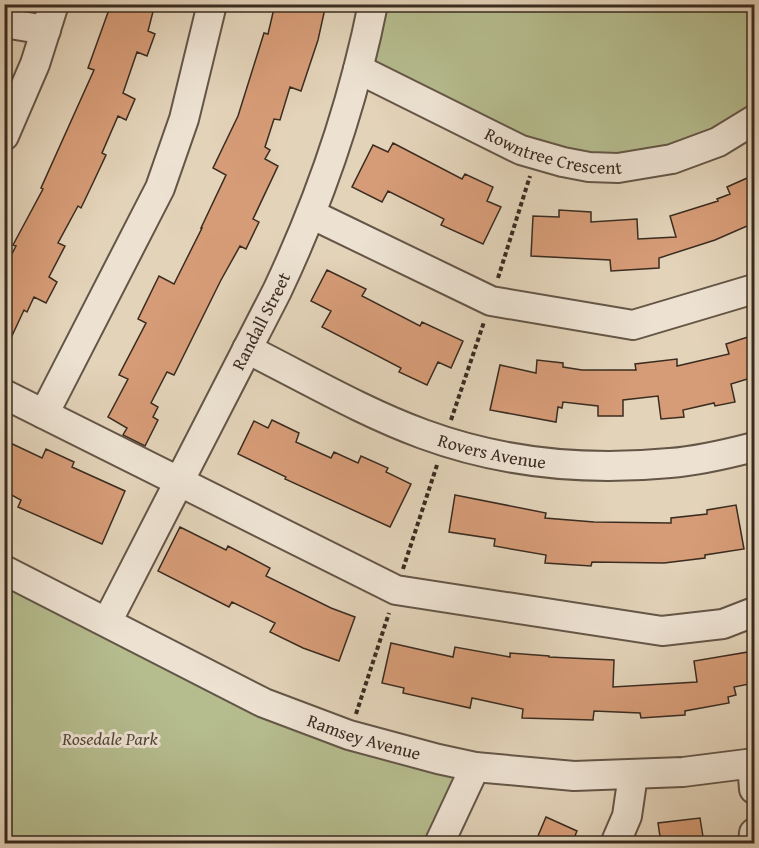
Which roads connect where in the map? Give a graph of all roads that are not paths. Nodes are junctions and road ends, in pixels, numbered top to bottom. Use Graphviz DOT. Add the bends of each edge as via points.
graph roads {
  1 [pos="213,4"];
  2 [pos="373,4"];
  3 [pos="50,17"];
  4 [pos="4,23"];
  5 [pos="358,69"];
  6 [pos="753,125"];
  7 [pos="4,136"];
  8 [pos="311,214"];
  9 [pos="754,289"];
  10 [pos="248,349"];
  11 [pos="4,394"];
  12 [pos="44,414"];
  13 [pos="754,447"];
  14 [pos="179,481"];
  15 [pos="4,570"];
  16 [pos="754,612"];
  17 [pos="107,622"];
  18 [pos="475,767"];
  19 [pos="754,772"];
  20 [pos="633,775"];
  21 [pos="754,833"];
  22 [pos="440,843"];
  23 [pos="615,843"];
  24 [pos="753,843"];
  1 -- 12 [label="street" via="184,119 160,188"];
  2 -- 5 [label="street, Randall Street"];
  3 -- 4 [label="street"];
  3 -- 7 [label="street"];
  5 -- 6 [label="street, Rowntree Crescent" via="520,150 589,167 618,168 672,159"];
  5 -- 8 [label="street, Randall Street"];
  8 -- 9 [label="street" via="490,301 633,325"];
  8 -- 10 [label="street, Randall Street"];
  10 -- 13 [label="street, Rovers Avenue" via="401,425 497,454 562,464 628,466 682,462"];
  10 -- 14 [label="street, Randall Street"];
  11 -- 12 [label="street"];
  12 -- 14 [label="street"];
  14 -- 16 [label="street" via="396,590 662,631 723,624"];
  14 -- 17 [label="street, Randall Street"];
  15 -- 17 [label="street, Ramsey Avenue"];
  17 -- 18 [label="street, Ramsey Avenue" via="224,684 301,718 349,735"];
  18 -- 20 [label="street, Ramsey Avenue" via="574,776"];
  18 -- 22 [label="street"];
  19 -- 20 [label="street, Ramsey Avenue"];
  20 -- 23 [label="street" via="627,816"];
  21 -- 24 [label="street"];
}
